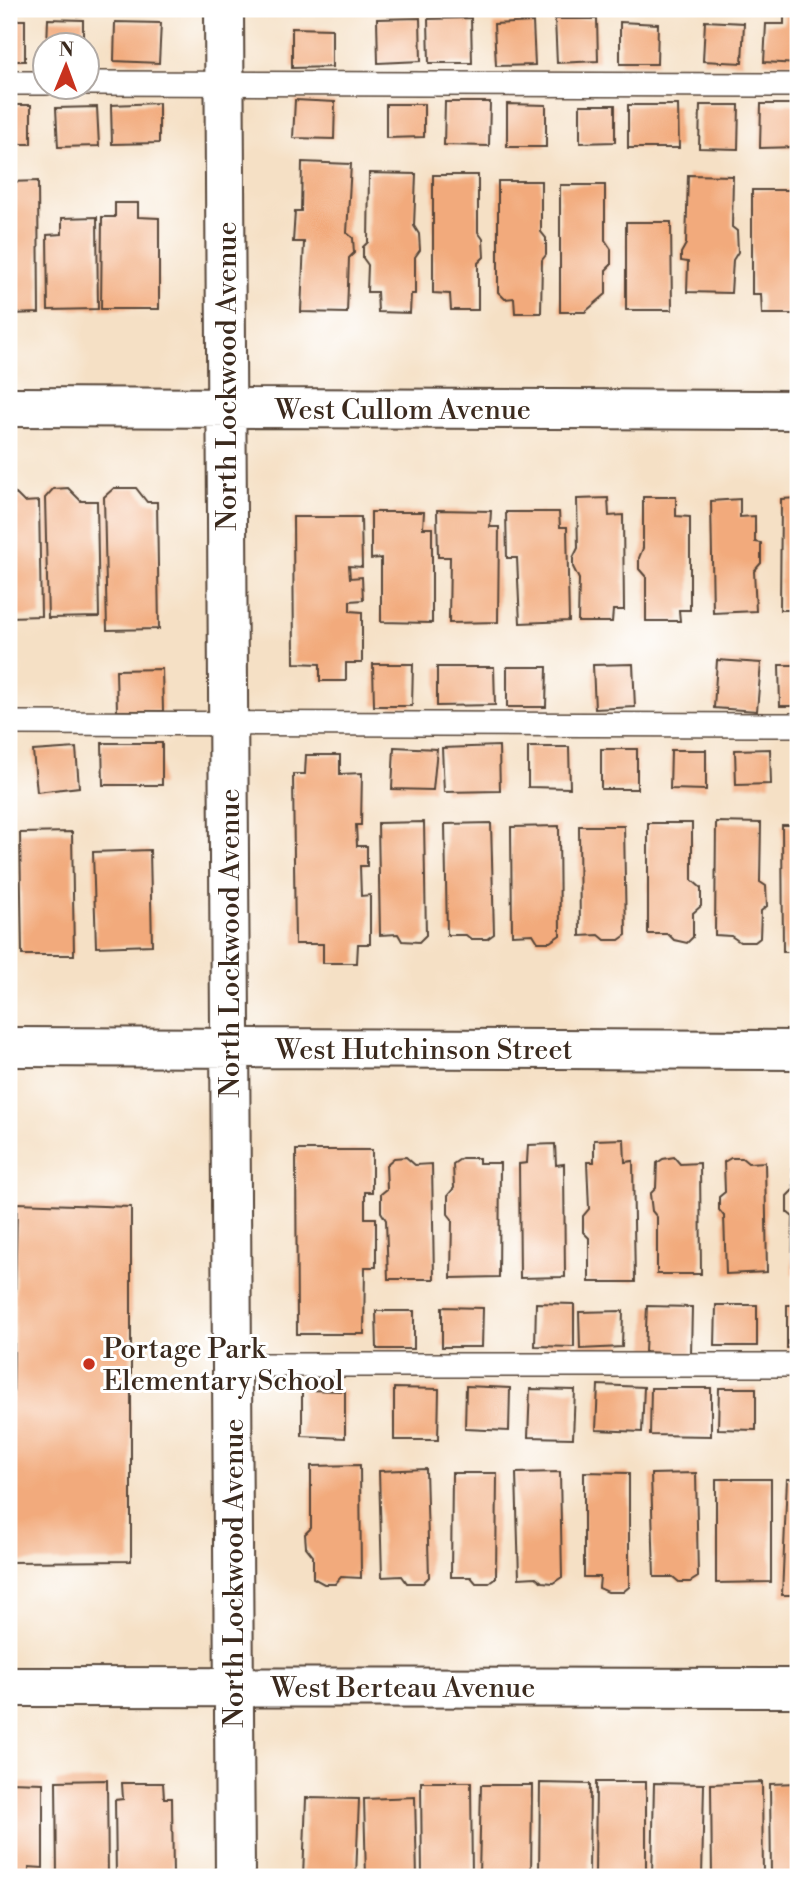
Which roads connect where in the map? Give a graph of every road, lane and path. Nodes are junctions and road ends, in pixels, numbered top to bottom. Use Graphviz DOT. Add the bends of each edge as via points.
graph roads {
  1 [pos="224,9"];
  2 [pos="9,83"];
  3 [pos="32,83"];
  4 [pos="102,83"];
  5 [pos="224,84"];
  6 [pos="798,85"];
  7 [pos="9,407"];
  8 [pos="226,408"];
  9 [pos="798,410"];
  10 [pos="9,723"];
  11 [pos="228,724"];
  12 [pos="798,725"];
  13 [pos="9,1047"];
  14 [pos="230,1048"];
  15 [pos="798,1050"];
  16 [pos="232,1364"];
  17 [pos="798,1365"];
  18 [pos="9,1687"];
  19 [pos="234,1687"];
  20 [pos="798,1688"];
  21 [pos="235,1877"];
  1 -- 5 [label="street, North Lockwood Avenue"];
  2 -- 3 [label="lane"];
  4 -- 5 [label="lane"];
  5 -- 6 [label="lane"];
  5 -- 8 [label="street, North Lockwood Avenue"];
  7 -- 8 [label="street, West Cullom Avenue"];
  8 -- 9 [label="street, West Cullom Avenue"];
  8 -- 11 [label="street, North Lockwood Avenue"];
  10 -- 11 [label="lane"];
  11 -- 12 [label="lane"];
  11 -- 14 [label="street, North Lockwood Avenue"];
  13 -- 14 [label="street, West Hutchinson Street"];
  14 -- 15 [label="street, West Hutchinson Street"];
  14 -- 16 [label="street, North Lockwood Avenue"];
  16 -- 17 [label="lane"];
  16 -- 19 [label="street, North Lockwood Avenue"];
  18 -- 19 [label="street, West Berteau Avenue"];
  19 -- 20 [label="street, West Berteau Avenue"];
  19 -- 21 [label="street, North Lockwood Avenue"];
}
